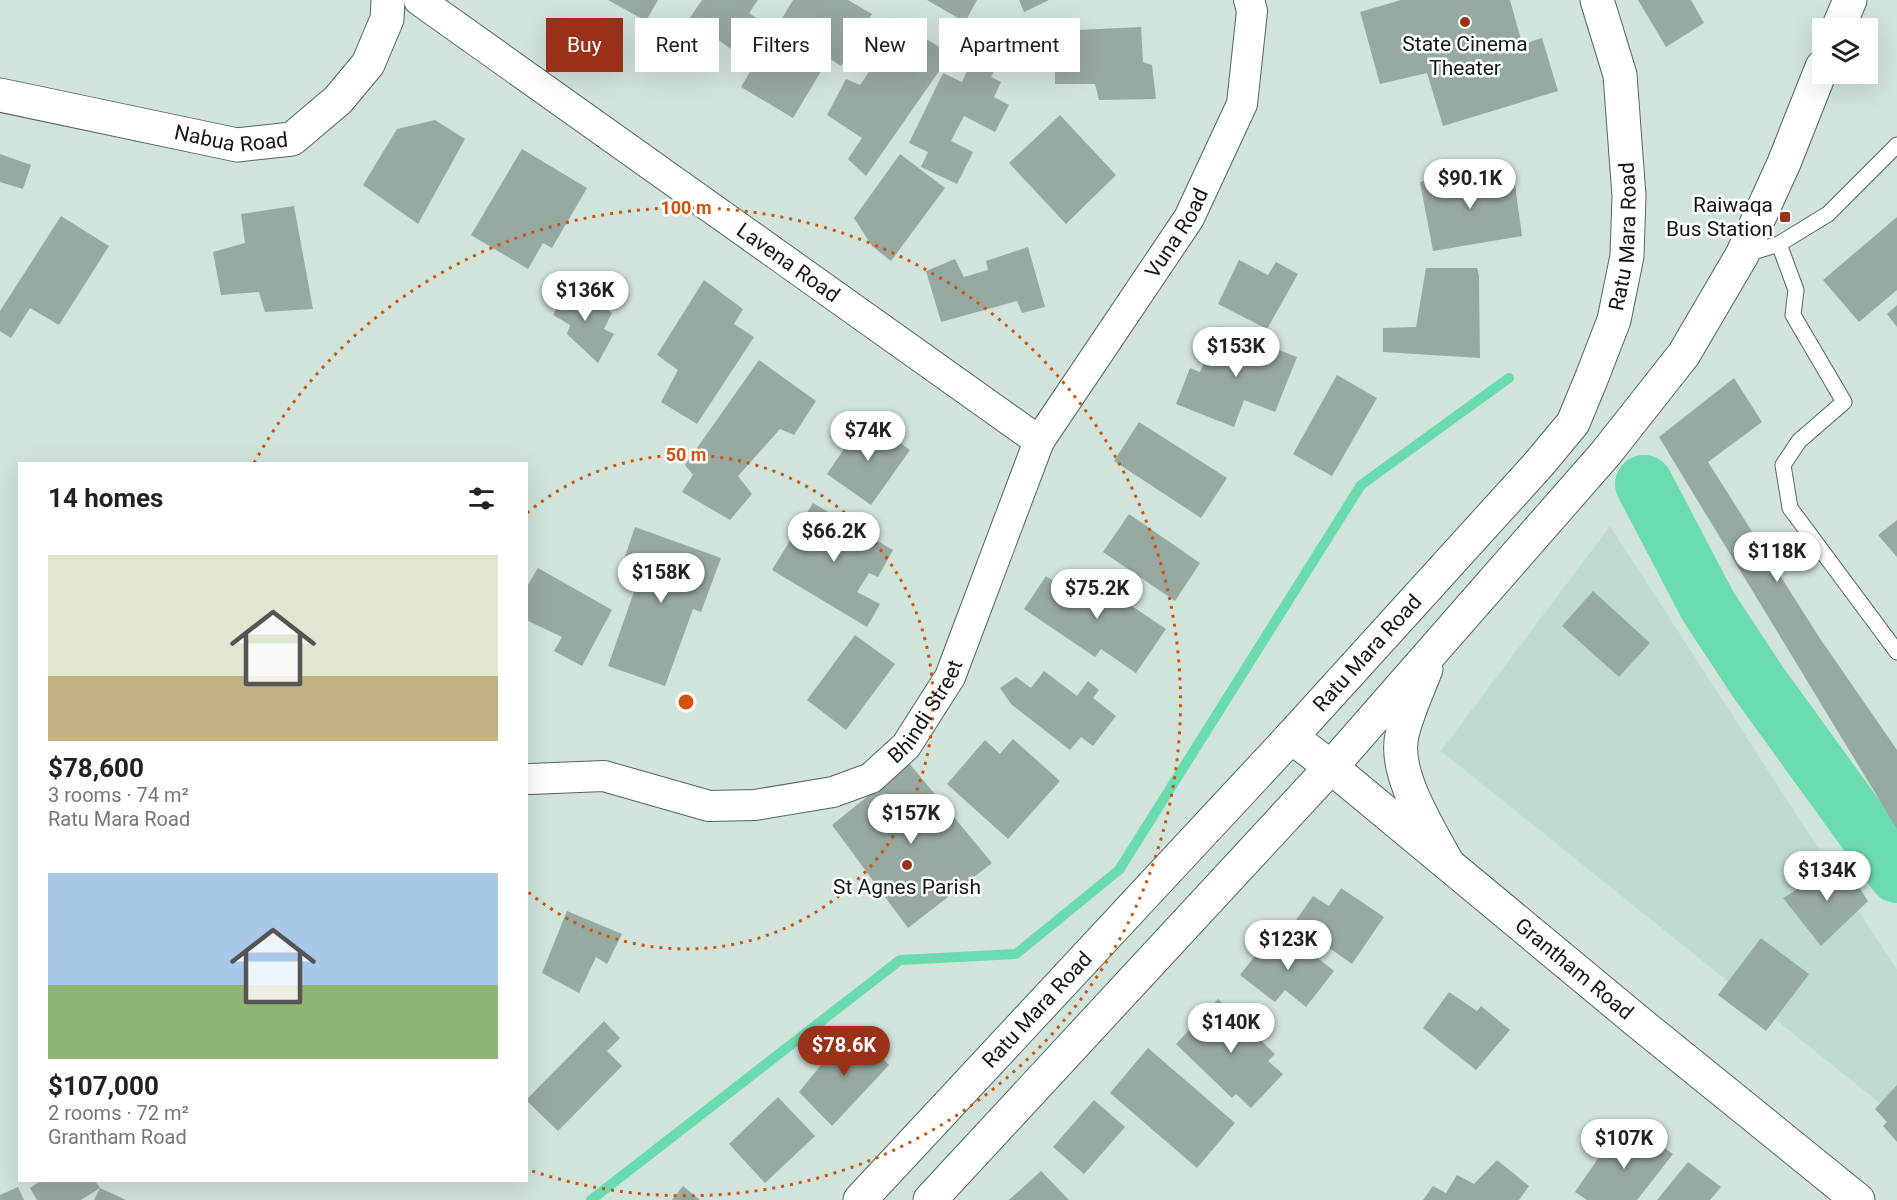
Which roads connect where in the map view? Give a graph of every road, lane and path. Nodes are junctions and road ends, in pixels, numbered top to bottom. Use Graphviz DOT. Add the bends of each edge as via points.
graph roads {
  1 [pos="388,0"];
  2 [pos="419,0"];
  3 [pos="1249,0"];
  4 [pos="1597,0"];
  5 [pos="1850,0"];
  6 [pos="1842,18"];
  7 [pos="1815,84"];
  8 [pos="0,95"];
  9 [pos="1897,145"];
  10 [pos="1779,244"];
  11 [pos="1742,255"];
  12 [pos="1039,441"];
  13 [pos="1433,651"];
  14 [pos="1897,652"];
  15 [pos="1291,737"];
  16 [pos="1331,767"];
  17 [pos="530,779"];
  18 [pos="1448,864"];
  19 [pos="860,1200"];
  20 [pos="930,1200"];
  21 [pos="1858,1200"];
  1 -- 8 [label="main road, Nabua Road" via="387,19 368,64 338,100 292,139 237,145"];
  2 -- 12 [label="street, Lavena Road"];
  3 -- 12 [label="street, Vuna Road" via="1252,11 1242,104 1189,218"];
  4 -- 15 [label="main road, Ratu Mara Road" via="1620,75 1629,196 1627,256 1614,320 1573,423"];
  5 -- 6 [label="main road"];
  7 -- 11 [label="main road"];
  9 -- 10 [label="lane" via="1828,214"];
  10 -- 11 [label="lane"];
  10 -- 14 [label="lane" via="1797,290 1793,315 1844,402 1799,441 1783,465 1790,508"];
  11 -- 13 [label="main road" via="1684,354 1606,453"];
  12 -- 17 [label="street, Bhindi Street" via="950,677 906,746 871,778 833,792 755,805 709,806 604,776"];
  13 -- 16 [label="main road"];
  13 -- 18 [label="main road" via="1402,736 1401,757 1409,785"];
  15 -- 16 [label="main road, Grantham Road"];
  15 -- 19 [label="main road, Ratu Mara Road"];
  16 -- 18 [label="main road, Grantham Road"];
  16 -- 20 [label="main road"];
  18 -- 21 [label="main road, Grantham Road"];
}
